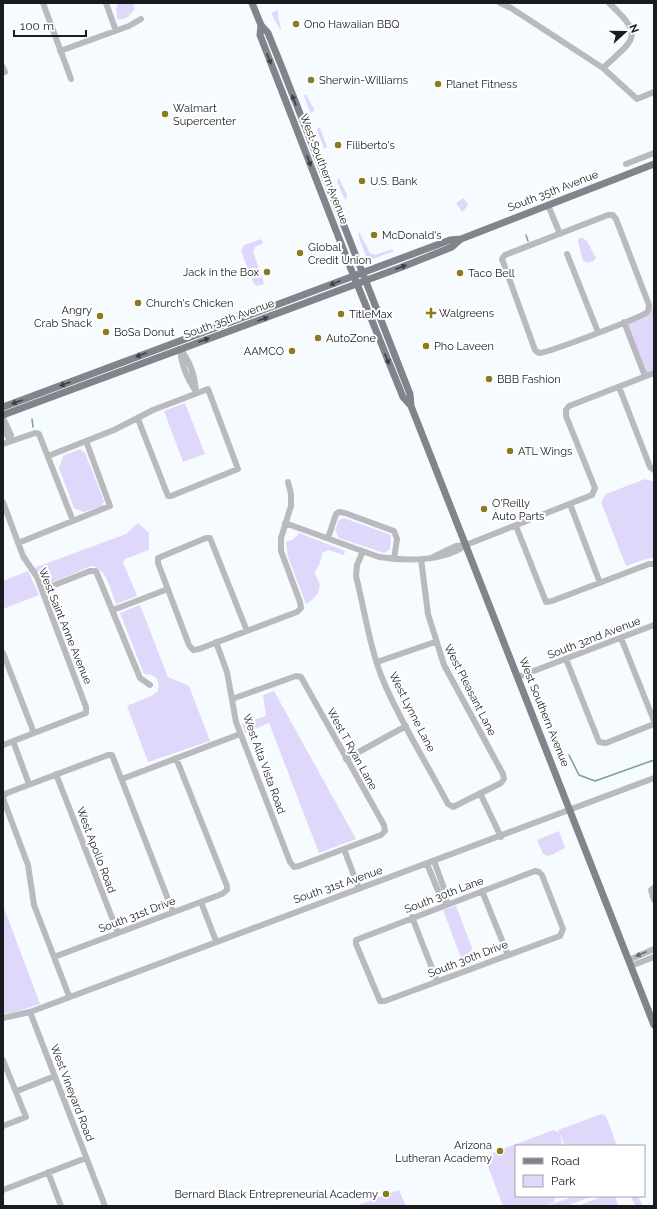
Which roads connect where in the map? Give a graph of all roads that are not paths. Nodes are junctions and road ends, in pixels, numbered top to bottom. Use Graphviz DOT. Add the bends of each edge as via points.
graph roads {
  1 [pos="43,3"];
  2 [pos="106,3"];
  3 [pos="252,3"];
  4 [pos="500,3"];
  5 [pos="609,3"];
  6 [pos="140,19"];
  7 [pos="261,25"];
  8 [pos="116,31"];
  9 [pos="60,51"];
  10 [pos="603,68"];
  11 [pos="71,79"];
  12 [pos="654,92"];
  13 [pos="654,153"];
  14 [pos="626,164"];
  15 [pos="654,164"];
  16 [pos="548,205"];
  17 [pos="560,234"];
  18 [pos="460,239"];
  19 [pos="567,254"];
  20 [pos="362,273"];
  21 [pos="354,276"];
  22 [pos="365,281"];
  23 [pos="357,284"];
  24 [pos="624,322"];
  25 [pos="225,324"];
  26 [pos="228,332"];
  27 [pos="598,332"];
  28 [pos="180,349"];
  29 [pos="654,373"];
  30 [pos="645,376"];
  31 [pos="619,387"];
  32 [pos="196,392"];
  33 [pos="411,406"];
  34 [pos="3,407"];
  35 [pos="3,417"];
  36 [pos="138,418"];
  37 [pos="3,427"];
  38 [pos="10,441"];
  39 [pos="86,441"];
  40 [pos="3,444"];
  41 [pos="48,456"];
  42 [pos="654,470"];
  43 [pos="288,482"];
  44 [pos="3,502"];
  45 [pos="570,504"];
  46 [pos="73,521"];
  47 [pos="285,523"];
  48 [pos="516,526"];
  49 [pos="328,538"];
  50 [pos="18,542"];
  51 [pos="466,545"];
  52 [pos="362,551"];
  53 [pos="394,559"];
  54 [pos="421,559"];
  55 [pos="654,564"];
  56 [pos="600,582"];
  57 [pos="168,589"];
  58 [pos="42,590"];
  59 [pos="113,610"];
  60 [pos="654,625"];
  61 [pos="247,630"];
  62 [pos="621,638"];
  63 [pos="216,642"];
  64 [pos="435,642"];
  65 [pos="3,653"];
  66 [pos="566,659"];
  67 [pos="376,662"];
  68 [pos="518,677"];
  69 [pos="150,685"];
  70 [pos="232,699"];
  71 [pos="654,722"];
  72 [pos="406,726"];
  73 [pos="34,733"];
  74 [pos="240,734"];
  75 [pos="13,741"];
  76 [pos="3,745"];
  77 [pos="176,758"];
  78 [pos="346,760"];
  79 [pos="56,774"];
  80 [pos="122,778"];
  81 [pos="654,778"];
  82 [pos="29,784"];
  83 [pos="480,793"];
  84 [pos="3,796"];
  85 [pos="571,810"];
  86 [pos="501,837"];
  87 [pos="344,849"];
  88 [pos="430,862"];
  89 [pos="359,889"];
  90 [pos="652,889"];
  91 [pos="482,891"];
  92 [pos="654,900"];
  93 [pos="201,902"];
  94 [pos="447,904"];
  95 [pos="173,912"];
  96 [pos="412,917"];
  97 [pos="118,933"];
  98 [pos="563,933"];
  99 [pos="216,941"];
  100 [pos="654,949"];
  101 [pos="508,955"];
  102 [pos="54,957"];
  103 [pos="654,957"];
  104 [pos="630,963"];
  105 [pos="437,981"];
  106 [pos="69,996"];
  107 [pos="380,1001"];
  108 [pos="30,1012"];
  109 [pos="3,1018"];
  110 [pos="654,1026"];
  111 [pos="4,1060"];
  112 [pos="55,1076"];
  113 [pos="16,1091"];
  114 [pos="3,1126"];
  115 [pos="86,1158"];
  116 [pos="48,1172"];
  117 [pos="3,1190"];
  118 [pos="61,1206"];
  119 [pos="105,1206"];
  1 -- 9 [label="street"];
  2 -- 8 [label="street"];
  3 -- 7 [label="main road, West Southern Avenue"];
  4 -- 10 [label="street"];
  5 -- 10 [label="street" via="633,30 631,41"];
  6 -- 8 [label="street"];
  20 -- 7 [label="main road, West Southern Avenue, one-way" via="279,60 268,33"];
  7 -- 21 [label="main road, West Southern Avenue, one-way" via="260,35"];
  8 -- 9 [label="street"];
  9 -- 11 [label="street"];
  10 -- 12 [label="street" via="637,99"];
  13 -- 14 [label="street"];
  15 -- 16 [label="main road, South 35th Avenue"];
  16 -- 17 [label="street"];
  16 -- 18 [label="main road, South 35th Avenue"];
  17 -- 24 [label="street" via="608,215 616,219 650,305 646,313"];
  17 -- 27 [label="street" via="505,255 502,259 535,350 539,353"];
  18 -- 20 [label="main road, South 35th Avenue" via="450,240"];
  22 -- 18 [label="main road, South 35th Avenue, one-way" via="452,247"];
  19 -- 27 [label="street"];
  20 -- 21 [label="main road, South 35th Avenue"];
  20 -- 22 [label="main road, West Southern Avenue"];
  21 -- 23 [label="main road, West Southern Avenue"];
  21 -- 25 [label="main road, South 35th Avenue, one-way"];
  22 -- 23 [label="main road, South 35th Avenue"];
  22 -- 33 [label="main road, West Southern Avenue" via="410,394"];
  26 -- 23 [label="main road, South 35th Avenue, one-way"];
  23 -- 33 [label="main road, West Southern Avenue, one-way" via="403,397"];
  24 -- 27 [label="street"];
  24 -- 30 [label="street"];
  25 -- 26 [label="main road"];
  25 -- 34 [label="main road, South 35th Avenue, one-way"];
  28 -- 26 [label="main road, South 35th Avenue, one-way"];
  28 -- 32 [label="street" via="186,356 188,368 195,380"];
  28 -- 35 [label="main road, South 35th Avenue"];
  29 -- 30 [label="street"];
  30 -- 31 [label="street"];
  31 -- 42 [label="street" via="650,468"];
  31 -- 45 [label="street" via="569,406 566,410 566,416 594,488 594,493"];
  32 -- 36 [label="street"];
  32 -- 36 [label="street" via="208,389 238,469 168,496"];
  33 -- 51 [label="main road, West Southern Avenue"];
  35 -- 38 [label="street" via="11,435"];
  36 -- 39 [label="street"];
  37 -- 38 [label="street"];
  38 -- 40 [label="street"];
  38 -- 41 [label="street" via="39,434"];
  39 -- 41 [label="street"];
  39 -- 46 [label="street" via="110,506"];
  41 -- 46 [label="street"];
  43 -- 47 [label="street" via="291,506"];
  44 -- 50 [label="street, West Saint Anne Avenue"];
  45 -- 48 [label="street"];
  45 -- 56 [label="street"];
  46 -- 50 [label="street"];
  47 -- 49 [label="street"];
  47 -- 61 [label="street" via="281,551 301,608 297,612"];
  48 -- 51 [label="street"];
  48 -- 56 [label="street" via="546,602"];
  49 -- 52 [label="street"];
  49 -- 53 [label="street" via="339,512 396,533"];
  50 -- 58 [label="street, West Saint Anne Avenue"];
  51 -- 54 [label="street" via="456,546 433,557"];
  51 -- 68 [label="main road, West Southern Avenue"];
  52 -- 53 [label="street"];
  52 -- 67 [label="street, West Lynne Lane" via="356,576"];
  53 -- 54 [label="street"];
  54 -- 64 [label="street, West Pleasant Lane" via="428,614"];
  55 -- 56 [label="street"];
  57 -- 59 [label="street"];
  57 -- 61 [label="street" via="158,558 210,538"];
  57 -- 63 [label="street" via="193,650"];
  58 -- 59 [label="street" via="96,571"];
  58 -- 73 [label="street, West Saint Anne Avenue" via="86,707 86,713"];
  59 -- 69 [label="street" via="140,678"];
  60 -- 62 [label="street, South 32nd Avenue"];
  61 -- 63 [label="street"];
  62 -- 66 [label="street, South 32nd Avenue"];
  62 -- 71 [label="street"];
  63 -- 70 [label="street, West Alta Vista Road" via="228,672"];
  64 -- 67 [label="street"];
  64 -- 83 [label="street, West Pleasant Lane" via="444,665 503,774 504,779 501,783"];
  65 -- 73 [label="street"];
  66 -- 68 [label="street, South 32nd Avenue"];
  66 -- 71 [label="street" via="597,739 601,743"];
  67 -- 72 [label="street, West Lynne Lane"];
  68 -- 85 [label="main road, West Southern Avenue"];
  70 -- 74 [label="street, West Alta Vista Road"];
  70 -- 78 [label="street, West T Ryan Lane" via="296,676 301,677"];
  72 -- 78 [label="street"];
  72 -- 83 [label="street, West Lynne Lane" via="448,804 453,807"];
  73 -- 75 [label="street"];
  74 -- 77 [label="street"];
  74 -- 87 [label="street, West Alta Vista Road" via="290,862 294,866 299,866"];
  75 -- 76 [label="street"];
  75 -- 82 [label="street"];
  77 -- 80 [label="street"];
  77 -- 93 [label="street, South 31st Drive" via="227,886 227,890"];
  78 -- 87 [label="street, West T Ryan Lane" via="384,825 385,831 382,835"];
  79 -- 80 [label="street" via="112,755"];
  79 -- 82 [label="street"];
  79 -- 97 [label="street, West Apollo Road"];
  80 -- 95 [label="street"];
  81 -- 85 [label="street, South 31st Avenue"];
  82 -- 84 [label="street"];
  83 -- 86 [label="street"];
  84 -- 102 [label="street" via="28,865 34,905"];
  85 -- 86 [label="street, South 31st Avenue"];
  85 -- 104 [label="main road, West Southern Avenue"];
  86 -- 88 [label="street, South 31st Avenue"];
  87 -- 89 [label="street"];
  88 -- 89 [label="street, South 31st Avenue"];
  88 -- 94 [label="street"];
  89 -- 99 [label="street, South 31st Avenue"];
  90 -- 92 [label="street"];
  91 -- 94 [label="street, South 30th Lane"];
  91 -- 98 [label="street, South 30th Lane" via="535,871 540,872"];
  91 -- 101 [label="street"];
  93 -- 95 [label="street, South 31st Drive"];
  93 -- 99 [label="street"];
  94 -- 96 [label="street, South 30th Lane"];
  95 -- 97 [label="street, South 31st Drive"];
  96 -- 105 [label="street"];
  96 -- 107 [label="street, South 30th Lane" via="356,940"];
  97 -- 102 [label="street, South 31st Drive"];
  98 -- 101 [label="street, South 30th Drive"];
  99 -- 106 [label="street, South 31st Avenue"];
  100 -- 104 [label="street, one-way"];
  101 -- 105 [label="street, South 30th Drive"];
  102 -- 106 [label="street"];
  103 -- 104 [label="street"];
  104 -- 110 [label="main road, West Southern Avenue"];
  105 -- 107 [label="street, South 30th Drive"];
  106 -- 108 [label="street, South 31st Avenue"];
  108 -- 109 [label="street"];
  108 -- 112 [label="street, West Vineyard Road"];
  111 -- 113 [label="street"];
  112 -- 113 [label="street"];
  112 -- 115 [label="street, West Vineyard Road"];
  113 -- 114 [label="street" via="26,1117"];
  115 -- 116 [label="street"];
  115 -- 119 [label="street, West Vineyard Road"];
  116 -- 117 [label="street"];
  116 -- 118 [label="street"];
}
